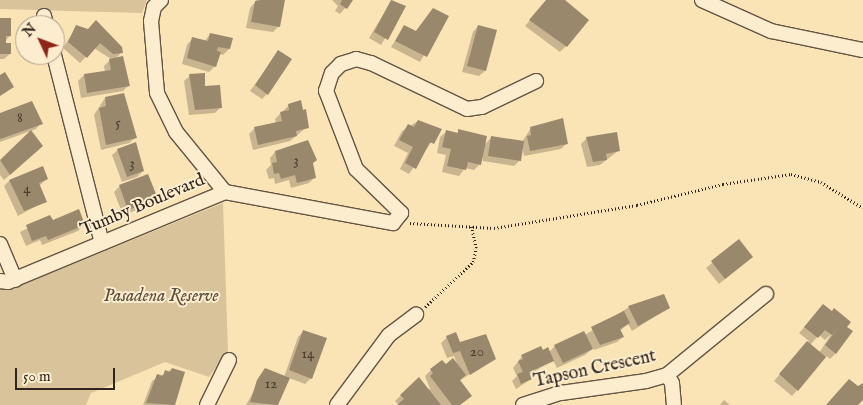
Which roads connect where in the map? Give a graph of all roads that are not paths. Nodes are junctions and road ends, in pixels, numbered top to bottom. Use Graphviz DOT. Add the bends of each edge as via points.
graph roads {
  1 [pos="162,0"];
  2 [pos="702,0"];
  3 [pos="863,50"];
  4 [pos="57,65"];
  5 [pos="536,81"];
  6 [pos="225,192"];
  7 [pos="102,243"];
  8 [pos="0,244"];
  9 [pos="14,280"];
  10 [pos="0,281"];
  11 [pos="766,294"];
  12 [pos="416,315"];
  13 [pos="229,360"];
  14 [pos="667,375"];
  15 [pos="207,405"];
  16 [pos="337,405"];
  17 [pos="523,405"];
  18 [pos="674,405"];
  1 -- 6 [label="street" via="154,8 151,21 157,93 176,132"];
  2 -- 3 [label="street" via="771,30"];
  4 -- 7 [label="street"];
  5 -- 6 [label="street, Tumby Boulevard" via="482,107 467,109 356,59 341,64 332,73 326,91 356,169 401,213 393,222"];
  6 -- 7 [label="street, Tumby Boulevard"];
  7 -- 9 [label="street, Tumby Boulevard"];
  8 -- 9 [label="street"];
  9 -- 10 [label="street, Tumby Boulevard"];
  11 -- 14 [label="street, Tapson Crescent"];
  12 -- 16 [label="street" via="389,335"];
  13 -- 15 [label="street"];
  14 -- 17 [label="street, Tapson Crescent" via="561,393"];
  14 -- 18 [label="street" via="672,383"];
}
